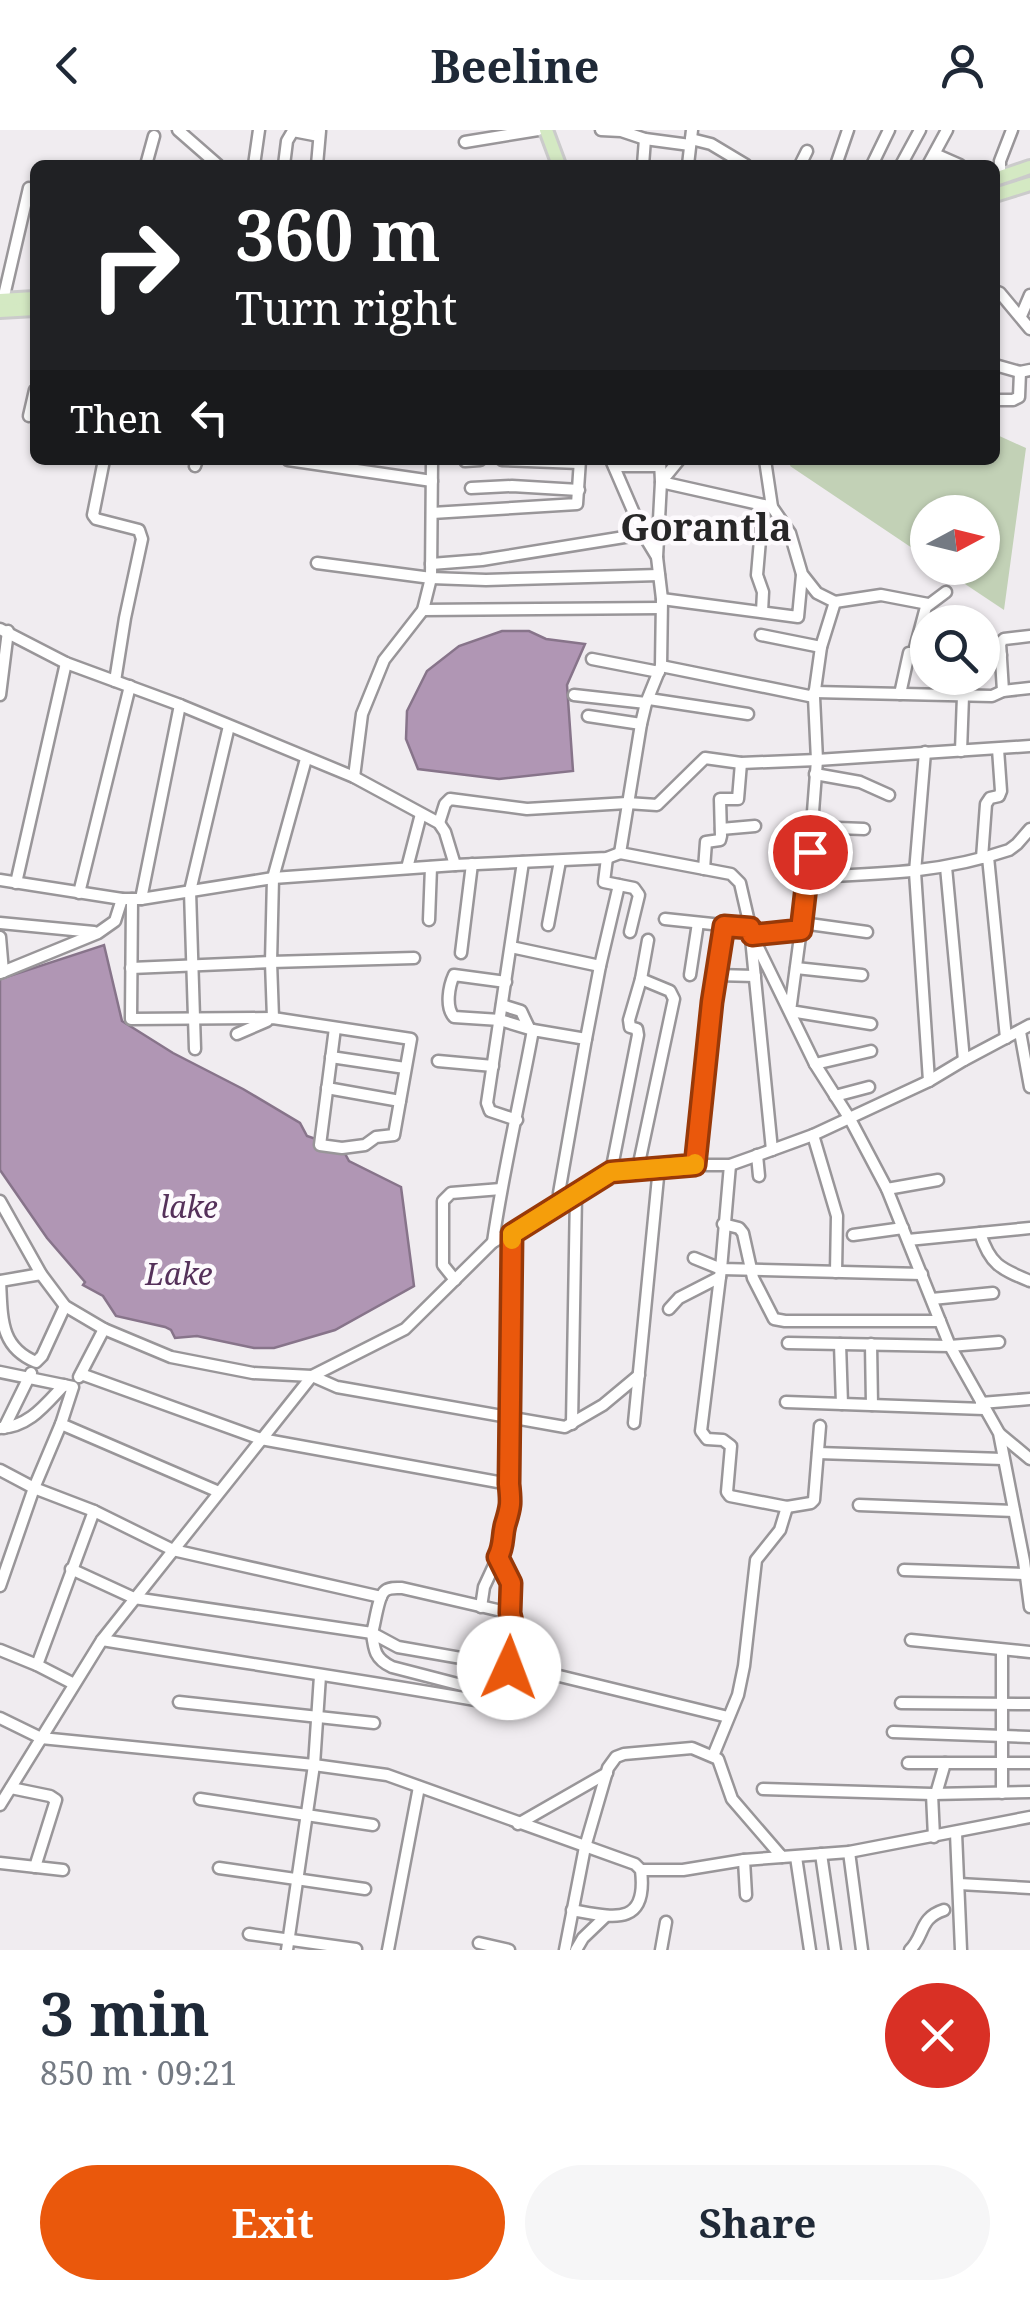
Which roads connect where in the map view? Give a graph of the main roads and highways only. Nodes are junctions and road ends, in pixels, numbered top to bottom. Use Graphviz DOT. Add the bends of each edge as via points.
graph roads {
  1 [pos="546,130"];
  2 [pos="557,160"];
  3 [pos="1030,167"];
  4 [pos="1000,177"];
  5 [pos="1030,184"];
  6 [pos="1000,193"];
  7 [pos="30,299"];
  8 [pos="1,304"];
  9 [pos="30,307"];
  1 -- 2 [label="main road"];
  3 -- 4 [label="main road"];
  5 -- 6 [label="main road"];
  7 -- 8 [label="main road"];
  8 -- 9 [label="main road"];
}
